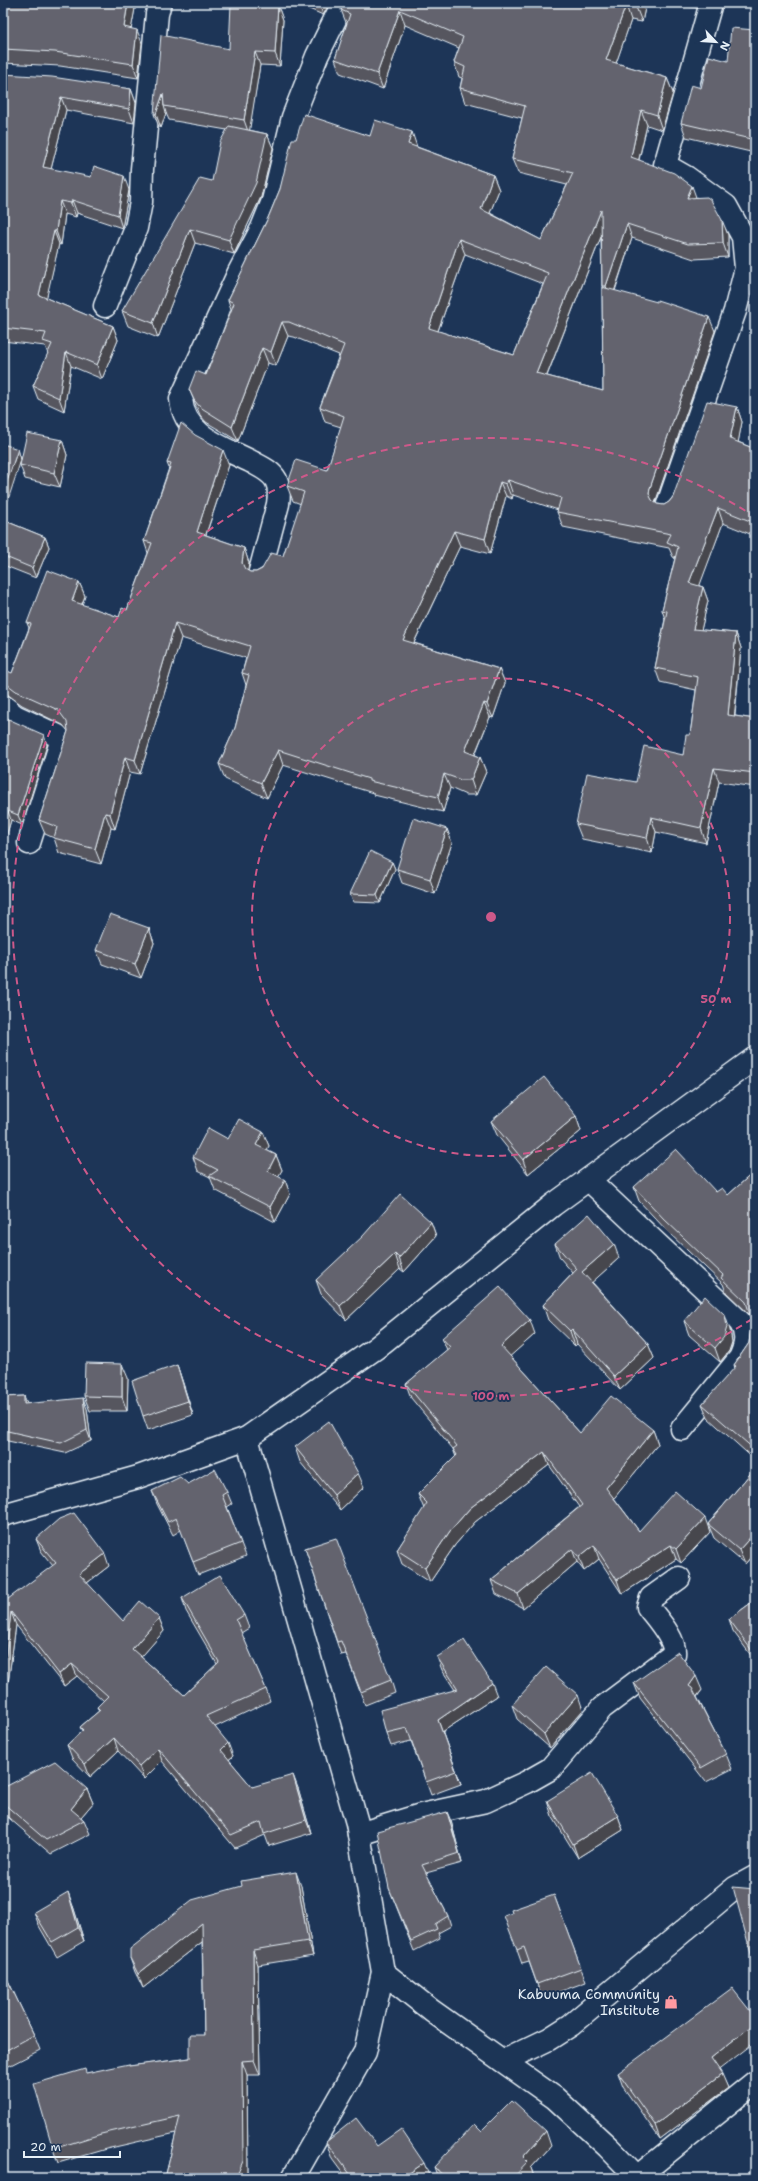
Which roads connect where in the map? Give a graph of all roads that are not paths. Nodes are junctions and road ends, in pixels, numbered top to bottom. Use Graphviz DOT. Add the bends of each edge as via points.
graph roads {
  1 [pos="160,3"];
  2 [pos="343,3"];
  3 [pos="711,3"];
  4 [pos="126,89"];
  5 [pos="148,92"];
  6 [pos="105,306"];
  7 [pos="667,507"];
  8 [pos="259,575"];
  9 [pos="3,706"];
  10 [pos="29,842"];
  11 [pos="755,1058"];
  12 [pos="589,1180"];
  13 [pos="682,1429"];
  14 [pos="247,1438"];
  15 [pos="3,1515"];
  16 [pos="679,1578"];
  17 [pos="359,1834"];
  18 [pos="755,1877"];
  19 [pos="383,1972"];
  20 [pos="503,2061"];
  21 [pos="755,2082"];
  22 [pos="637,2177"];
  23 [pos="293,2178"];
  1 -- 5 [label="street"];
  2 -- 8 [label="street" via="317,56 293,118 273,201 262,228 181,399 182,412 189,424 208,440 266,469 276,481 278,504"];
  3 -- 7 [label="street" via="665,165 726,206 743,237 746,268 735,311"];
  4 -- 5 [label="street"];
  5 -- 6 [label="street" via="141,202 136,228"];
  9 -- 10 [label="street" via="15,716 58,736 61,742"];
  11 -- 12 [label="street"];
  12 -- 13 [label="street" via="745,1329 745,1347 740,1358"];
  12 -- 14 [label="street" via="553,1205 376,1348"];
  14 -- 15 [label="street" via="138,1477"];
  14 -- 17 [label="street"];
  16 -- 17 [label="street" via="651,1598 648,1607 672,1642 674,1654 602,1708 550,1768 486,1801 421,1814"];
  17 -- 19 [label="street"];
  18 -- 20 [label="street" via="735,1888 571,2025 549,2039"];
  19 -- 20 [label="street" via="432,2011"];
  19 -- 23 [label="street" via="365,2052"];
  20 -- 22 [label="street" via="555,2098"];
  21 -- 22 [label="street"];
}
